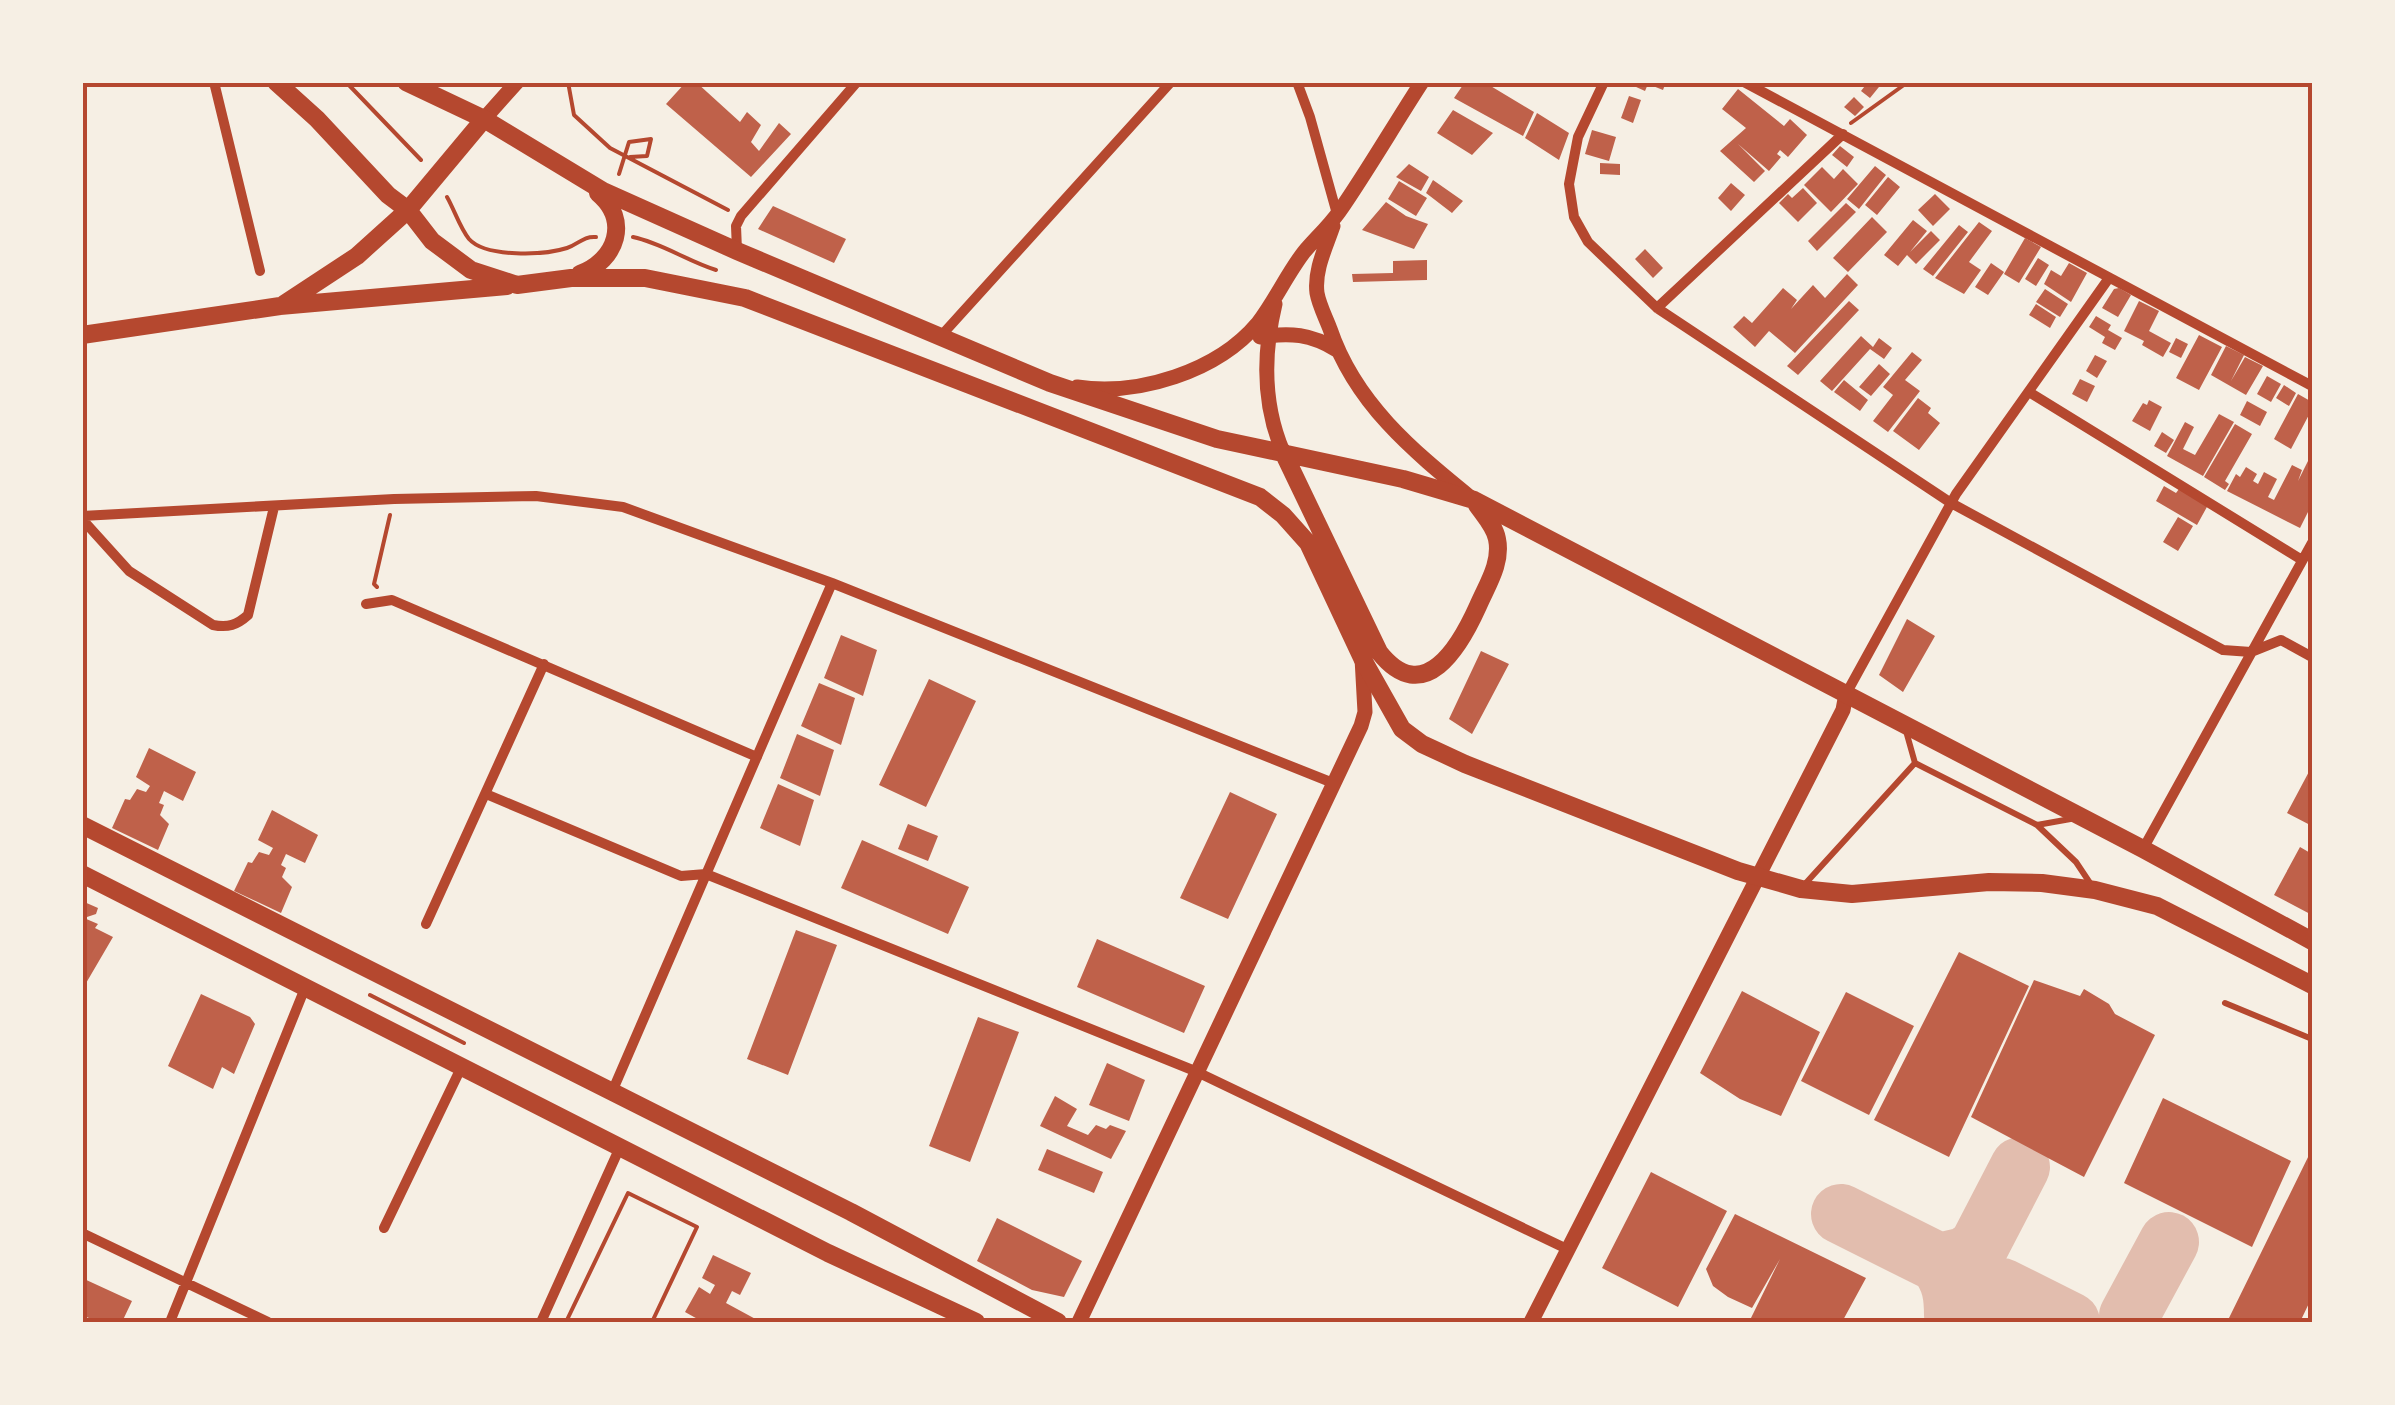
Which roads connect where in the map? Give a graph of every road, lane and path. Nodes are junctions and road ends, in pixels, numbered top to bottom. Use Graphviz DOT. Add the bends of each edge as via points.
graph roads {
  1 [pos="214,82"];
  2 [pos="276,82"];
  3 [pos="346,82"];
  4 [pos="406,82"];
  5 [pos="516,82"];
  6 [pos="568,82"];
  7 [pos="857,82"];
  8 [pos="1171,82"];
  9 [pos="1297,82"];
  10 [pos="1422,82"];
  11 [pos="1604,82"];
  12 [pos="1744,82"];
  13 [pos="1908,82"];
  14 [pos="484,119"];
  15 [pos="1843,134"];
  16 [pos="626,158"];
  17 [pos="421,160"];
  18 [pos="589,184"];
  19 [pos="445,193"];
  20 [pos="408,210"];
  21 [pos="1337,214"];
  22 [pos="741,216"];
  23 [pos="628,236"];
  24 [pos="596,238"];
  25 [pos="737,252"];
  26 [pos="260,271"];
  27 [pos="728,273"];
  28 [pos="571,278"];
  29 [pos="2109,278"];
  30 [pos="517,285"];
  31 [pos="1278,290"];
  32 [pos="280,306"];
  33 [pos="1657,308"];
  34 [pos="82,336"];
  35 [pos="1268,336"];
  36 [pos="940,337"];
  37 [pos="1337,350"];
  38 [pos="1222,352"];
  39 [pos="1050,383"];
  40 [pos="2312,386"];
  41 [pos="2029,392"];
  42 [pos="1283,452"];
  43 [pos="394,499"];
  44 [pos="1474,500"];
  45 [pos="1951,503"];
  46 [pos="274,507"];
  47 [pos="82,518"];
  48 [pos="2312,542"];
  49 [pos="1308,543"];
  50 [pos="2302,560"];
  51 [pos="832,583"];
  52 [pos="1349,589"];
  53 [pos="392,600"];
  54 [pos="366,604"];
  55 [pos="2251,652"];
  56 [pos="2312,657"];
  57 [pos="1362,658"];
  58 [pos="544,664"];
  59 [pos="1846,694"];
  60 [pos="1904,725"];
  61 [pos="757,756"];
  62 [pos="1915,762"];
  63 [pos="1333,783"];
  64 [pos="486,794"];
  65 [pos="2082,817"];
  66 [pos="82,825"];
  67 [pos="2036,825"];
  68 [pos="2144,848"];
  69 [pos="82,874"];
  70 [pos="706,874"];
  71 [pos="1760,877"];
  72 [pos="1801,888"];
  73 [pos="2094,890"];
  74 [pos="426,924"];
  75 [pos="2312,941"];
  76 [pos="2312,985"];
  77 [pos="305,988"];
  78 [pos="358,989"];
  79 [pos="2225,1003"];
  80 [pos="2312,1039"];
  81 [pos="479,1051"];
  82 [pos="462,1068"];
  83 [pos="1196,1071"];
  84 [pos="612,1092"];
  85 [pos="620,1147"];
  86 [pos="384,1228"];
  87 [pos="82,1234"];
  88 [pos="1567,1249"];
  89 [pos="186,1282"];
  90 [pos="170,1322"];
  91 [pos="268,1322"];
  92 [pos="541,1322"];
  93 [pos="566,1322"];
  94 [pos="652,1322"];
  95 [pos="976,1322"];
  96 [pos="1058,1322"];
  97 [pos="1079,1322"];
  98 [pos="1531,1322"];
  1 -- 26 [label="street"];
  2 -- 20 [label="main road"];
  3 -- 17 [label="path"];
  4 -- 14 [label="main road"];
  5 -- 14 [label="street"];
  6 -- 16 [label="path" via="574,115"];
  7 -- 22 [label="street"];
  8 -- 36 [label="street"];
  9 -- 21 [label="street"];
  10 -- 21 [label="street"];
  11 -- 33 [label="street" via="1578,137 1569,184 1574,217 1588,242"];
  12 -- 15 [label="street"];
  13 -- 15 [label="path"];
  14 -- 18 [label="main road"];
  14 -- 20 [label="main road"];
  15 -- 29 [label="street"];
  15 -- 33 [label="street"];
  16 -- 16 [label="path" via="647,156 651,139 629,142"];
  16 -- 22 [label="path"];
  18 -- 25 [label="main road"];
  18 -- 28 [label="main road" via="613,211 614,244 605,260"];
  19 -- 24 [label="path" via="469,239 484,248 547,252"];
  20 -- 30 [label="main road" via="446,254"];
  20 -- 32 [label="main road" via="356,256"];
  21 -- 31 [label="street"];
  21 -- 37 [label="street" via="1317,293"];
  22 -- 25 [label="street"];
  23 -- 27 [label="path"];
  25 -- 36 [label="main road"];
  28 -- 30 [label="main road"];
  28 -- 49 [label="main road" via="686,284 794,315 1260,497"];
  29 -- 40 [label="street"];
  29 -- 41 [label="street"];
  30 -- 32 [label="main road"];
  31 -- 35 [label="street"];
  31 -- 38 [label="street" via="1258,322"];
  32 -- 34 [label="main road"];
  33 -- 45 [label="street"];
  35 -- 37 [label="street" via="1316,337"];
  35 -- 38 [label="street"];
  35 -- 42 [label="street" via="1268,403"];
  36 -- 39 [label="main road"];
  37 -- 44 [label="street" via="1375,412"];
  38 -- 39 [label="street" via="1177,377 1128,388"];
  39 -- 42 [label="main road" via="1217,439"];
  41 -- 45 [label="street"];
  41 -- 50 [label="street"];
  42 -- 44 [label="main road"];
  42 -- 52 [label="main road"];
  43 -- 46 [label="street"];
  43 -- 51 [label="street" via="536,496 622,507"];
  43 -- 53 [label="path" via="374,584"];
  44 -- 52 [label="main road" via="1497,538 1497,562 1462,640 1435,670 1402,672 1388,664"];
  44 -- 59 [label="main road"];
  45 -- 55 [label="street" via="2223,650"];
  45 -- 59 [label="street"];
  46 -- 47 [label="street"];
  46 -- 47 [label="street" via="248,615 224,627 129,572"];
  48 -- 50 [label="street"];
  49 -- 52 [label="main road"];
  49 -- 57 [label="main road"];
  50 -- 55 [label="street"];
  51 -- 61 [label="street"];
  51 -- 63 [label="street"];
  52 -- 57 [label="main road"];
  53 -- 54 [label="street"];
  53 -- 58 [label="street"];
  55 -- 56 [label="street" via="2282,640"];
  55 -- 68 [label="street"];
  57 -- 63 [label="street" via="1365,712"];
  57 -- 71 [label="main road" via="1402,729 1422,744"];
  58 -- 61 [label="street"];
  58 -- 64 [label="street"];
  59 -- 60 [label="main road"];
  59 -- 71 [label="street"];
  60 -- 62 [label="lane"];
  60 -- 65 [label="main road"];
  61 -- 70 [label="street"];
  62 -- 67 [label="lane"];
  62 -- 72 [label="lane"];
  63 -- 83 [label="street"];
  64 -- 70 [label="street" via="681,876"];
  64 -- 74 [label="street"];
  65 -- 67 [label="lane"];
  65 -- 68 [label="main road"];
  66 -- 84 [label="main road"];
  67 -- 73 [label="lane" via="2076,862"];
  68 -- 75 [label="main road"];
  69 -- 77 [label="main road"];
  70 -- 83 [label="street"];
  70 -- 84 [label="street"];
  71 -- 72 [label="main road"];
  71 -- 88 [label="street"];
  72 -- 73 [label="main road" via="1852,894 1989,882"];
  73 -- 76 [label="main road" via="2157,906"];
  77 -- 82 [label="main road"];
  77 -- 89 [label="street"];
  78 -- 81 [label="path"];
  79 -- 80 [label="lane"];
  82 -- 85 [label="main road"];
  82 -- 86 [label="street"];
  83 -- 88 [label="street"];
  83 -- 97 [label="street"];
  84 -- 96 [label="main road"];
  85 -- 92 [label="street"];
  85 -- 95 [label="main road"];
  87 -- 89 [label="street"];
  88 -- 98 [label="street"];
  89 -- 90 [label="street"];
  89 -- 91 [label="street"];
  93 -- 94 [label="path" via="628,1194 698,1226"];
}
